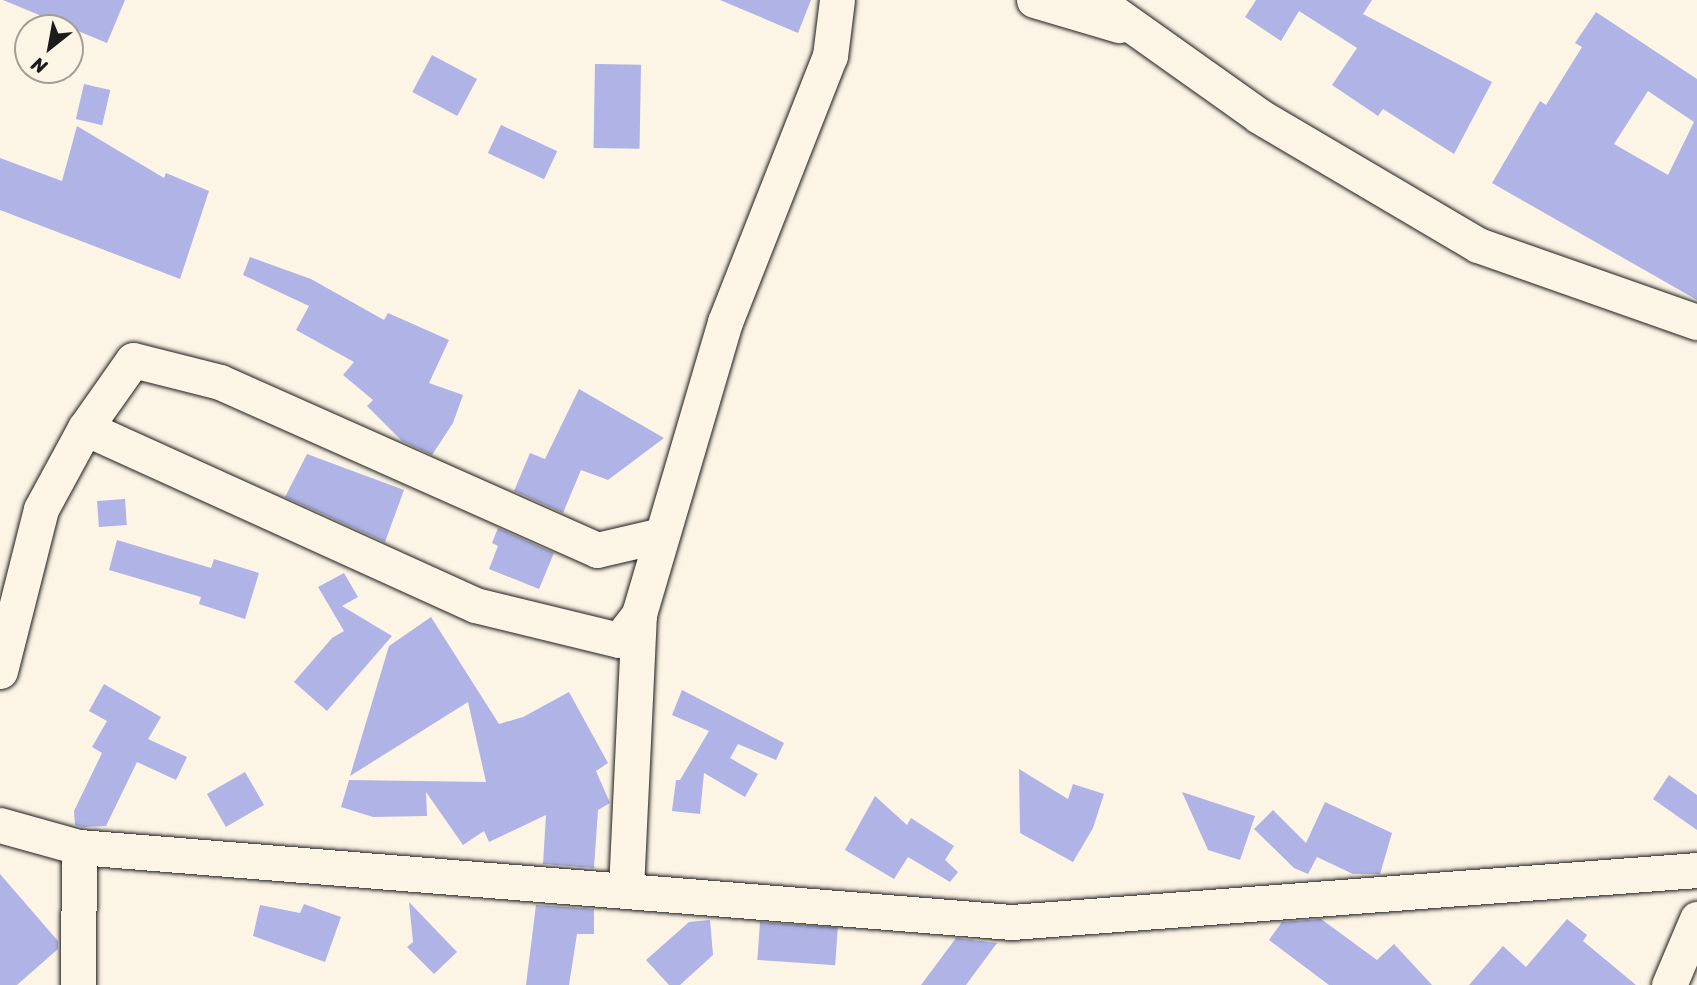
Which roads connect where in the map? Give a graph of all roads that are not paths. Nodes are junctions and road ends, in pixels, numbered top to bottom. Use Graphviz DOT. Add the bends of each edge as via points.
graph roads {
  1 [pos="837,0"];
  2 [pos="1034,0"];
  3 [pos="1096,0"];
  4 [pos="1139,31"];
  5 [pos="1697,322"];
  6 [pos="85,428"];
  7 [pos="661,535"];
  8 [pos="639,614"];
  9 [pos="0,671"];
  10 [pos="0,825"];
  11 [pos="79,847"];
  12 [pos="1697,870"];
  13 [pos="626,889"];
  14 [pos="1697,919"];
  15 [pos="78,985"];
  16 [pos="1669,985"];
  1 -- 7 [label="street" via="830,56 725,322"];
  2 -- 4 [label="street"];
  3 -- 4 [label="street"];
  4 -- 5 [label="street" via="1259,116 1478,245"];
  6 -- 7 [label="street" via="133,360 220,382 597,550"];
  6 -- 8 [label="street" via="475,605 619,640"];
  6 -- 9 [label="street" via="40,509"];
  7 -- 8 [label="street"];
  8 -- 13 [label="street"];
  10 -- 11 [label="street"];
  11 -- 13 [label="street"];
  11 -- 15 [label="street"];
  12 -- 13 [label="street" via="1012,922"];
  14 -- 16 [label="street"];
}
